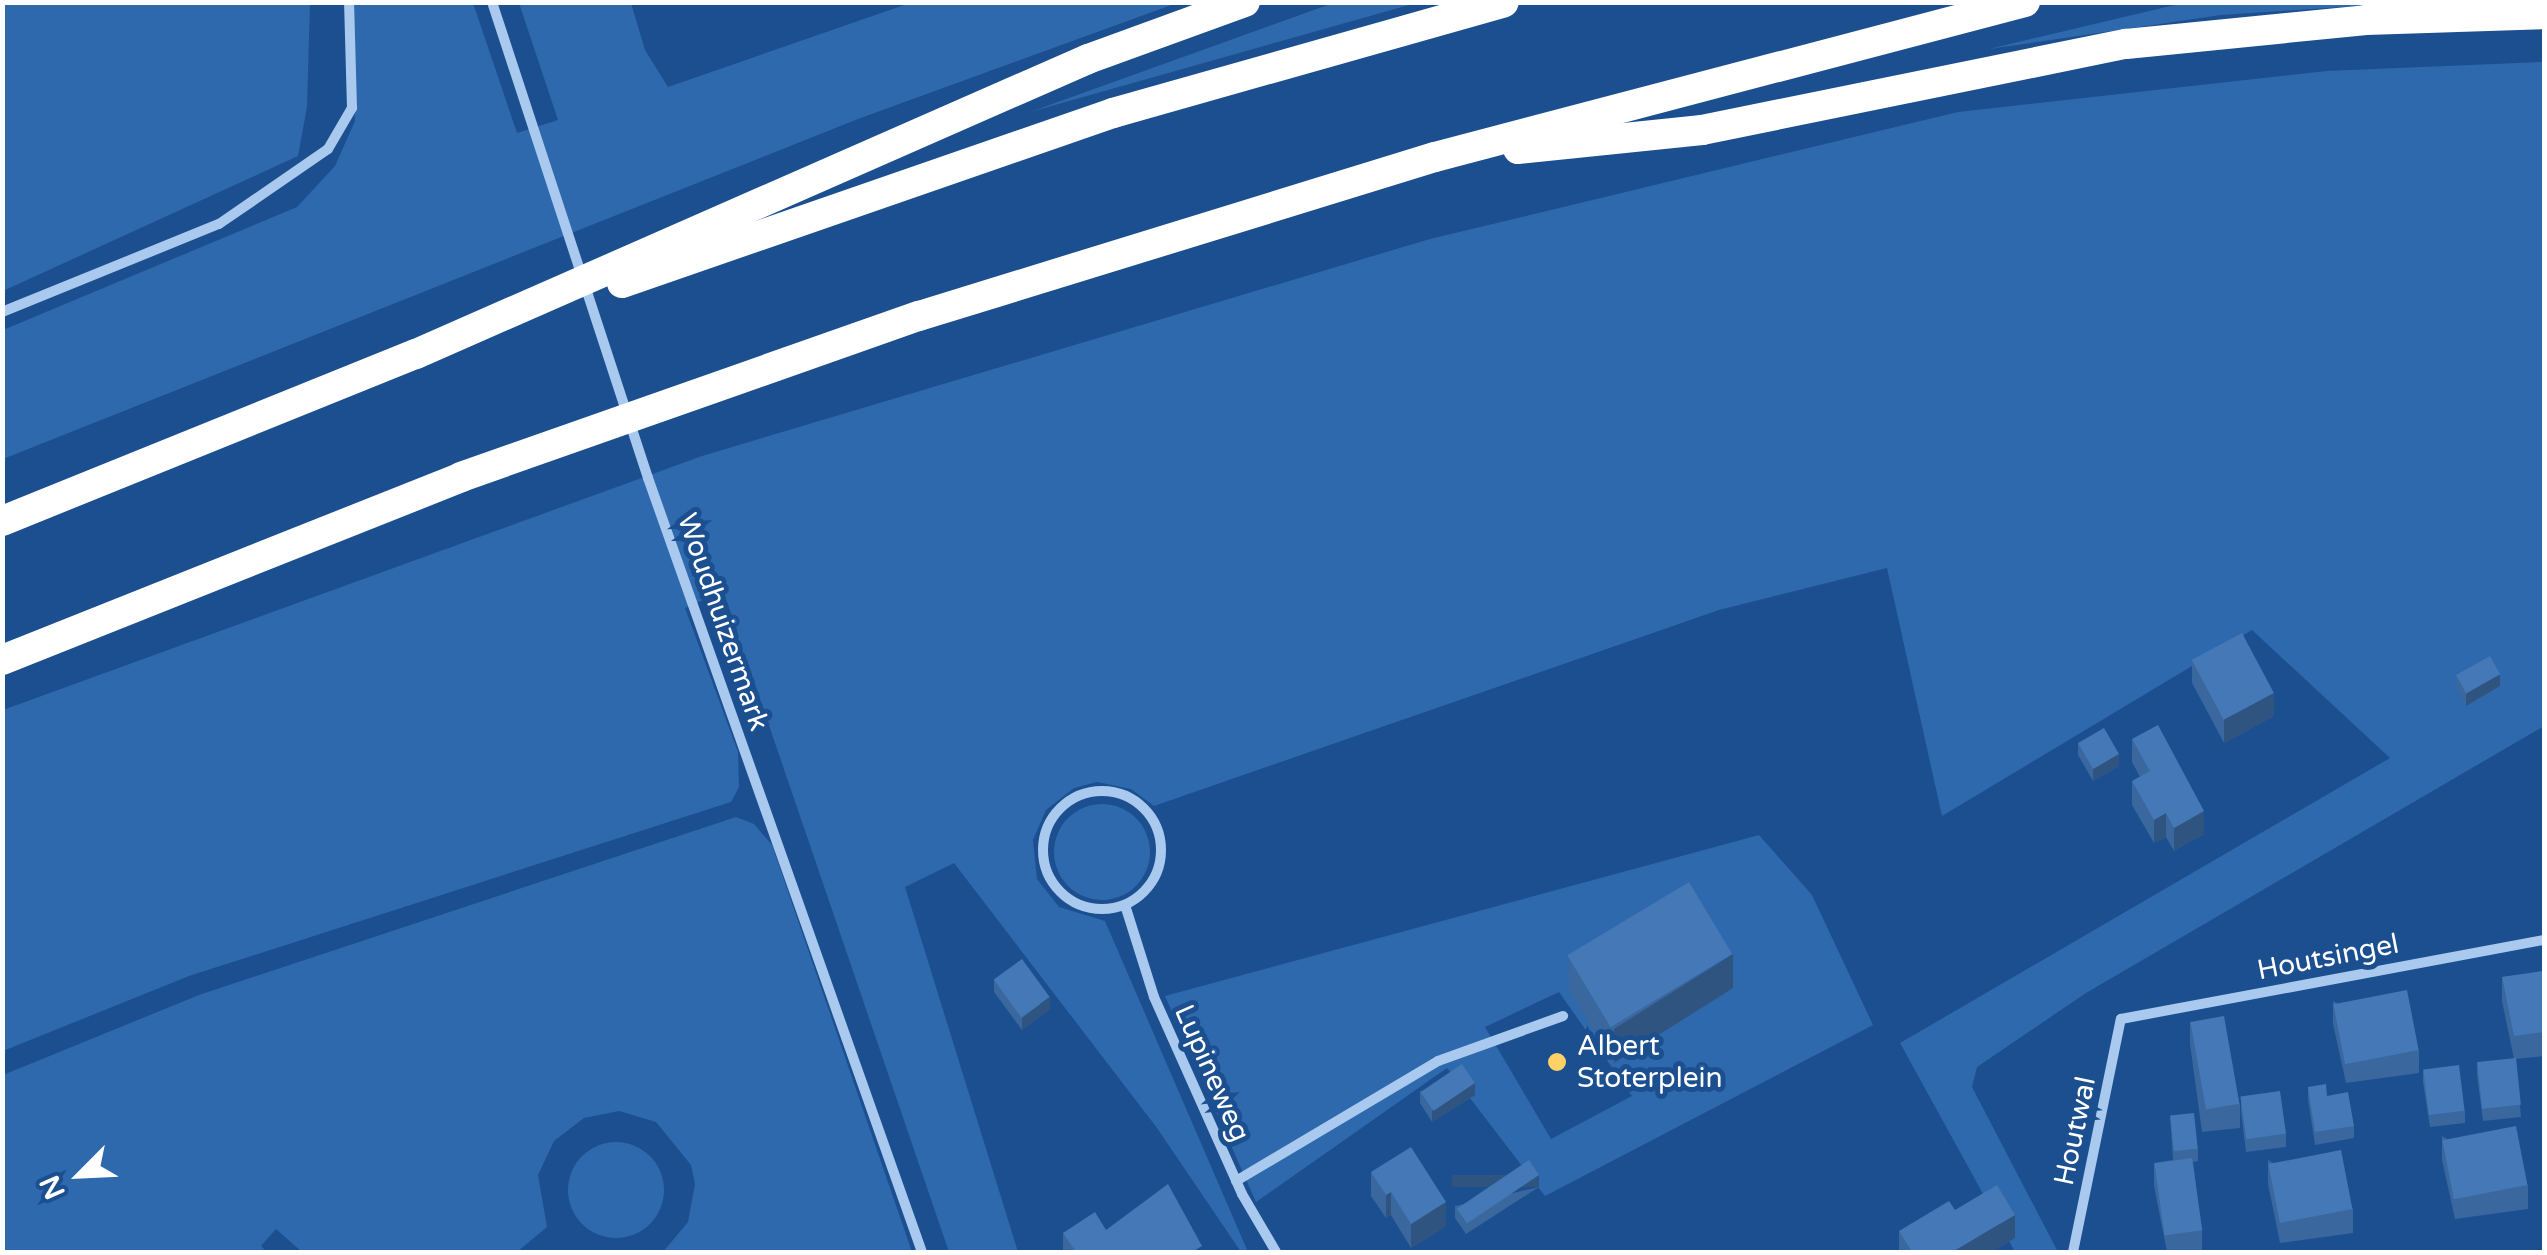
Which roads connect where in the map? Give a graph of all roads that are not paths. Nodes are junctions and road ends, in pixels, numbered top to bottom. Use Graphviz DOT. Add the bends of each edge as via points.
graph roads {
  1 [pos="349,2"];
  2 [pos="492,2"];
  3 [pos="1245,2"];
  4 [pos="1504,2"];
  5 [pos="2024,2"];
  6 [pos="2544,14"];
  7 [pos="1436,157"];
  8 [pos="2,312"];
  9 [pos="416,354"];
  10 [pos="2,521"];
  11 [pos="2,660"];
  12 [pos="1125,905"];
  13 [pos="2544,940"];
  14 [pos="1562,1016"];
  15 [pos="2120,1019"];
  16 [pos="1236,1181"];
  17 [pos="922,1252"];
  18 [pos="1276,1252"];
  19 [pos="2073,1252"];
  1 -- 8 [label="street" via="352,108 328,150 219,224"];
  2 -- 17 [label="street, Woudhuizermark" via="648,478"];
  3 -- 9 [label="highway" via="1088,59"];
  4 -- 9 [label="highway" via="1113,114"];
  5 -- 7 [label="highway"];
  6 -- 7 [label="highway" via="2366,20 2126,44 1702,130"];
  7 -- 11 [label="highway" via="919,316 461,476"];
  9 -- 10 [label="highway"];
  12 -- 12 [label="street" via="1080,906 1048,875 1046,830 1077,796 1124,794 1157,826 1158,873"];
  12 -- 16 [label="street, Lupineweg" via="1154,997"];
  13 -- 15 [label="street, Houtsingel"];
  14 -- 16 [label="street" via="1438,1061"];
  15 -- 19 [label="street, Houtwal"];
  16 -- 18 [label="street, Lupineweg"];
}
